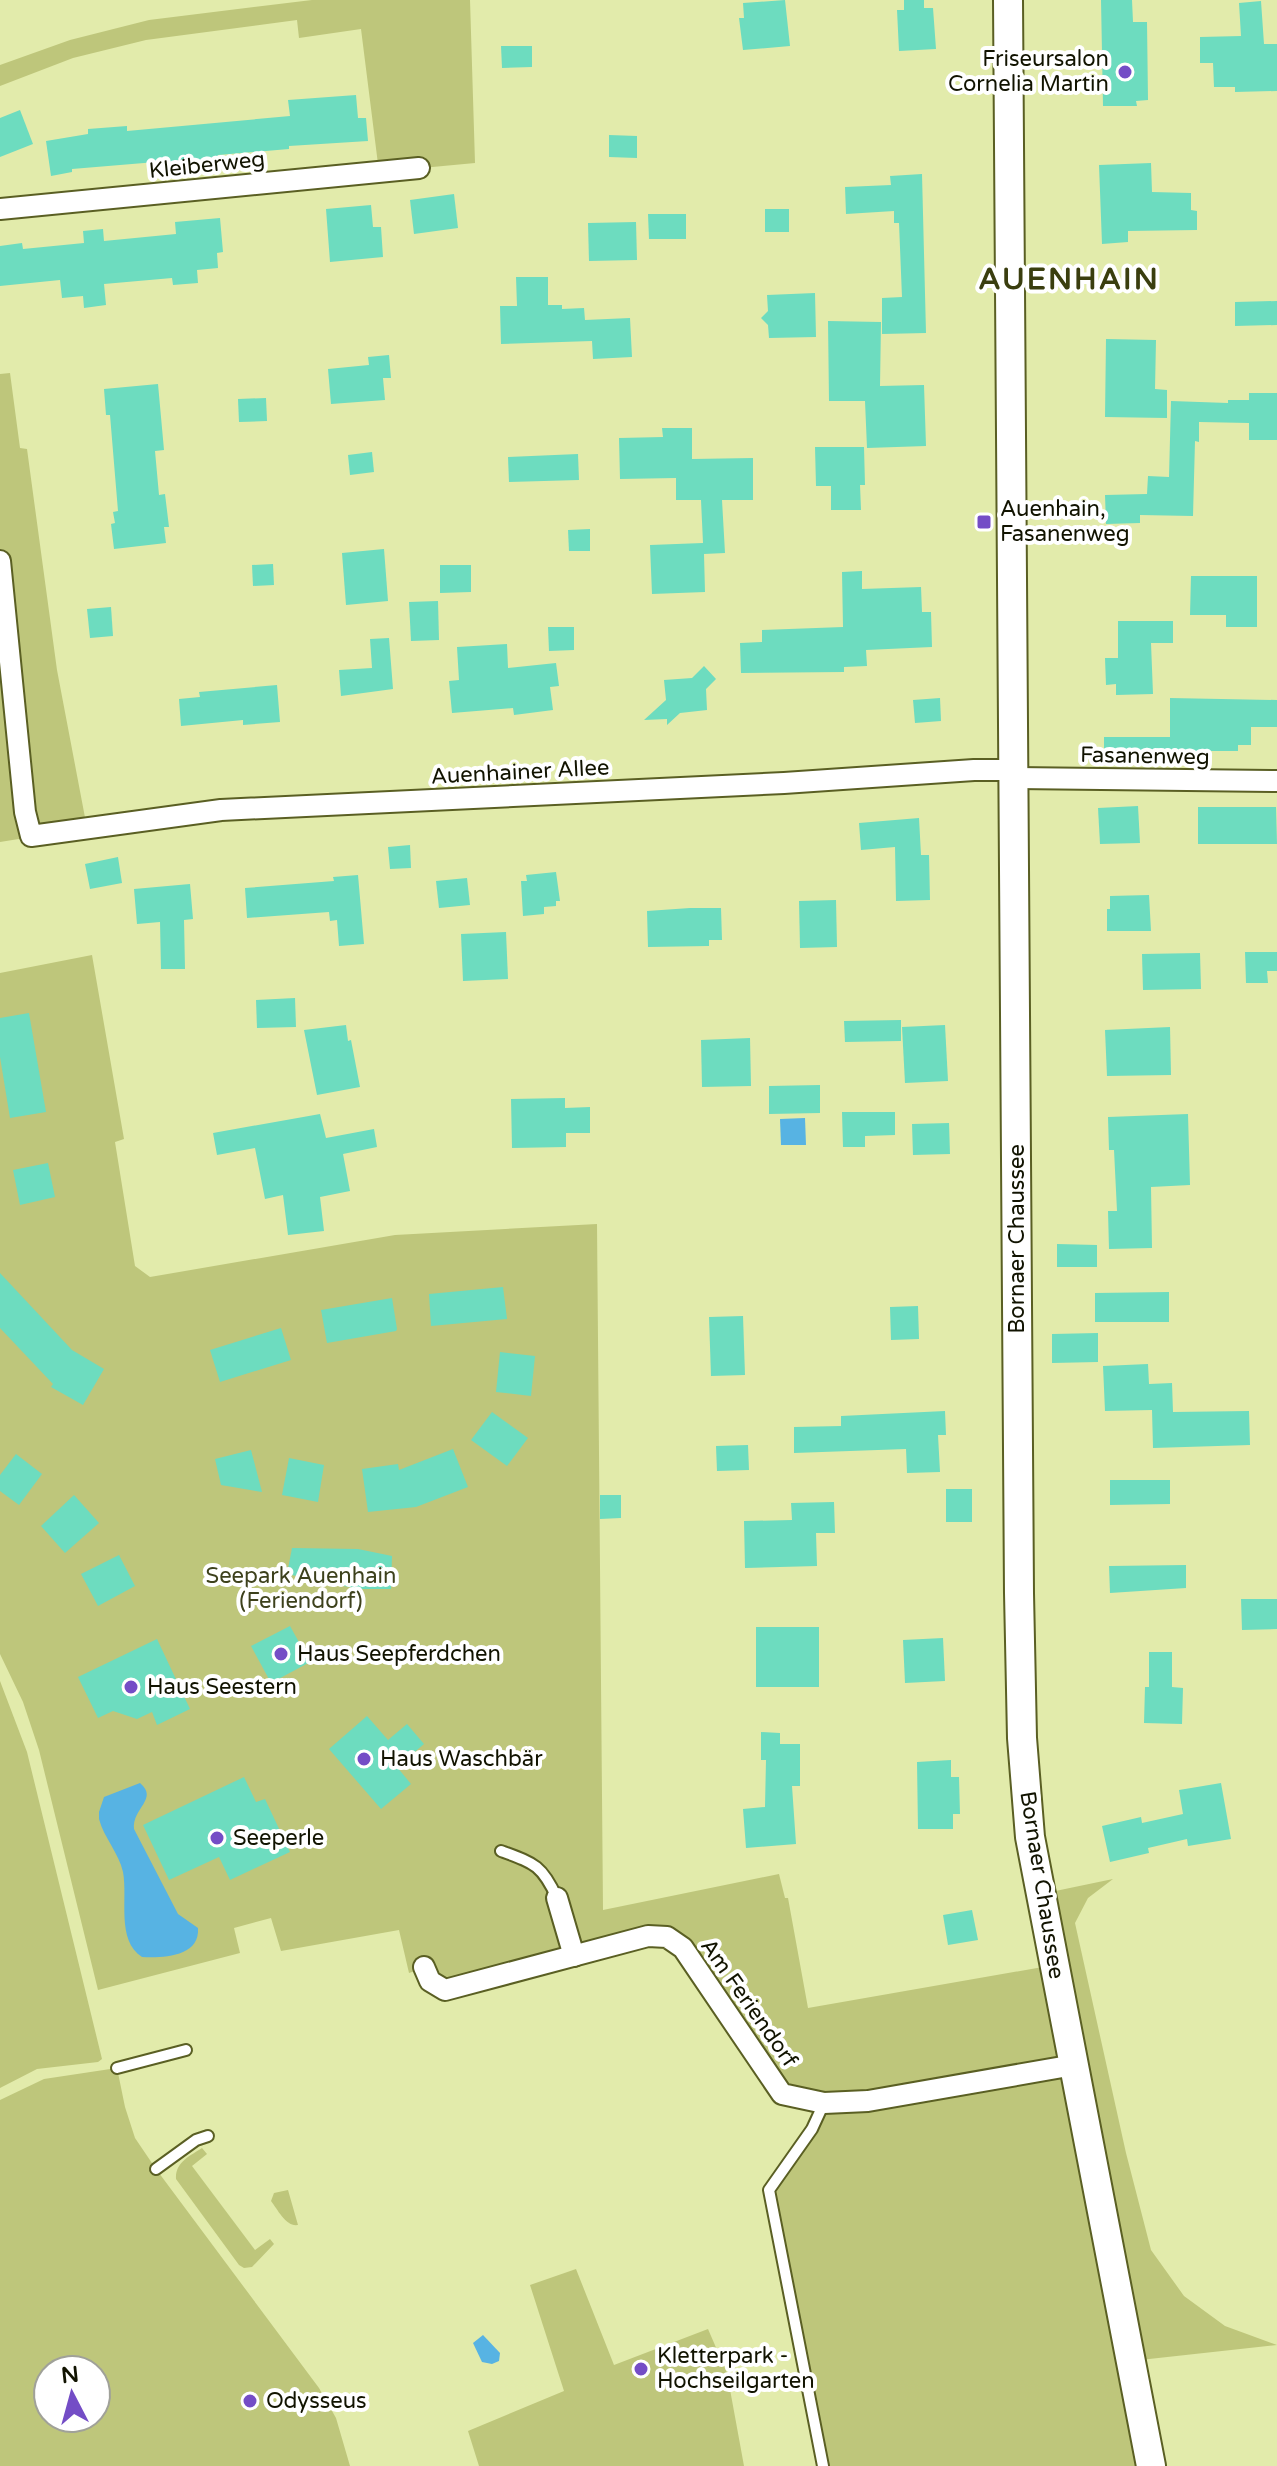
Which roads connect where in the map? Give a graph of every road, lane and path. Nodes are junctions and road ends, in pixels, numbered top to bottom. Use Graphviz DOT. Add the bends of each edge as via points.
graph roads {
  1 [pos="1008,0"];
  2 [pos="419,168"];
  3 [pos="0,209"];
  4 [pos="0,561"];
  5 [pos="1013,774"];
  6 [pos="1277,781"];
  7 [pos="501,1851"];
  8 [pos="557,1898"];
  9 [pos="574,1956"];
  10 [pos="424,1967"];
  11 [pos="186,2050"];
  12 [pos="1074,2065"];
  13 [pos="117,2068"];
  14 [pos="824,2103"];
  15 [pos="208,2136"];
  16 [pos="156,2169"];
  17 [pos="823,2466"];
  18 [pos="1151,2466"];
  1 -- 5 [label="street, Bornaer Chaussee"];
  2 -- 3 [label="street, Kleiberweg"];
  4 -- 5 [label="street, Auenhainer Allee" via="31,836 221,810 974,770"];
  5 -- 6 [label="street, Fasanenweg"];
  5 -- 12 [label="street, Bornaer Chaussee" via="1022,1738 1030,1837"];
  7 -- 8 [label="lane" via="533,1863"];
  8 -- 9 [label="street"];
  9 -- 10 [label="street, Am Feriendorf" via="445,1990 430,1981"];
  9 -- 14 [label="street, Am Feriendorf" via="648,1936 667,1937 683,1948 782,2094"];
  11 -- 13 [label="lane"];
  12 -- 14 [label="street, Am Feriendorf" via="868,2101"];
  12 -- 18 [label="street, Bornaer Chaussee"];
  14 -- 17 [label="lane" via="769,2190"];
  15 -- 16 [label="lane"];
}
